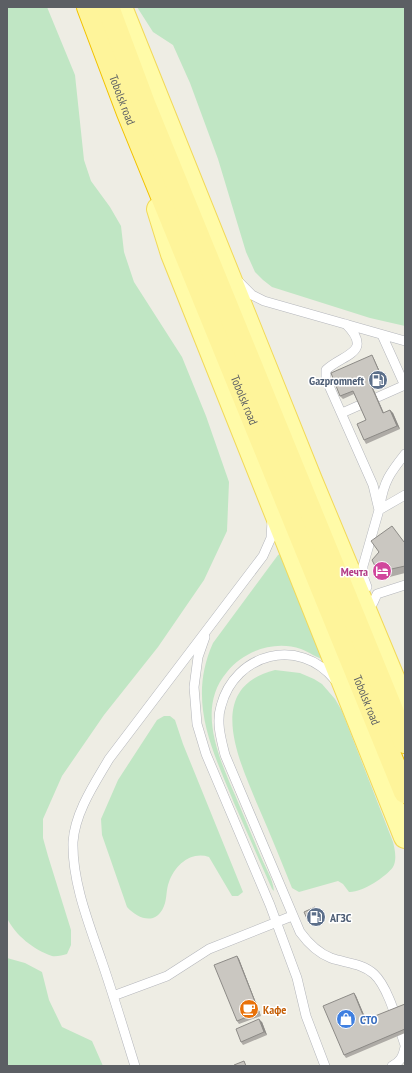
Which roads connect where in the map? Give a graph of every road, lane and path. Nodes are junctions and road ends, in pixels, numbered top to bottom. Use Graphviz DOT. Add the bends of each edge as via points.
graph roads {
  1 [pos="88,7"];
  2 [pos="108,7"];
  3 [pos="121,7"];
  4 [pos="224,265"];
  5 [pos="346,324"];
  6 [pos="382,334"];
  7 [pos="405,341"];
  8 [pos="405,386"];
  9 [pos="342,414"];
  10 [pos="405,454"];
  11 [pos="284,492"];
  12 [pos="405,495"];
  13 [pos="379,510"];
  14 [pos="405,585"];
  15 [pos="207,630"];
  16 [pos="399,667"];
  17 [pos="405,681"];
  18 [pos="350,698"];
  19 [pos="405,706"];
  20 [pos="405,742"];
  21 [pos="370,745"];
  22 [pos="405,792"];
  23 [pos="405,812"];
  24 [pos="405,837"];
  25 [pos="292,916"];
  26 [pos="276,922"];
  27 [pos="113,996"];
  28 [pos="405,1046"];
  29 [pos="135,1066"];
  30 [pos="325,1066"];
  31 [pos="392,1066"];
  1 -- 11 [label="highway, Tobolsk road" via="128,113"];
  2 -- 11 [label="highway, Tobolsk road"];
  3 -- 4 [label="main road"];
  4 -- 5 [label="lane" via="258,298"];
  4 -- 19 [label="main road"];
  5 -- 6 [label="lane"];
  5 -- 9 [label="lane" via="355,336 356,350 326,370 326,378"];
  6 -- 7 [label="lane"];
  6 -- 8 [label="lane"];
  8 -- 9 [label="lane"];
  9 -- 13 [label="lane" via="373,485"];
  10 -- 13 [label="lane" via="383,486"];
  11 -- 15 [label="lane" via="263,556"];
  11 -- 18 [label="main road"];
  11 -- 20 [label="highway, Tobolsk road"];
  11 -- 22 [label="highway, Tobolsk road"];
  12 -- 13 [label="lane"];
  13 -- 14 [label="lane" via="362,572 375,607 376,594"];
  15 -- 26 [label="lane" via="196,667 194,704 197,724 206,754"];
  15 -- 27 [label="lane" via="109,759 80,815 73,841 75,870"];
  16 -- 17 [label="lane"];
  18 -- 21 [label="main road"];
  18 -- 25 [label="lane" via="320,666 306,659 281,655 268,656 254,661 239,672 227,688 220,708 219,730 225,755"];
  21 -- 23 [label="main road"];
  21 -- 24 [label="main road"];
  25 -- 26 [label="lane"];
  25 -- 28 [label="lane" via="300,932 318,952 364,967 374,974 385,993"];
  26 -- 27 [label="lane" via="209,949 167,976"];
  26 -- 30 [label="lane"];
  27 -- 29 [label="lane"];
  28 -- 31 [label="lane" via="404,1055"];
}
